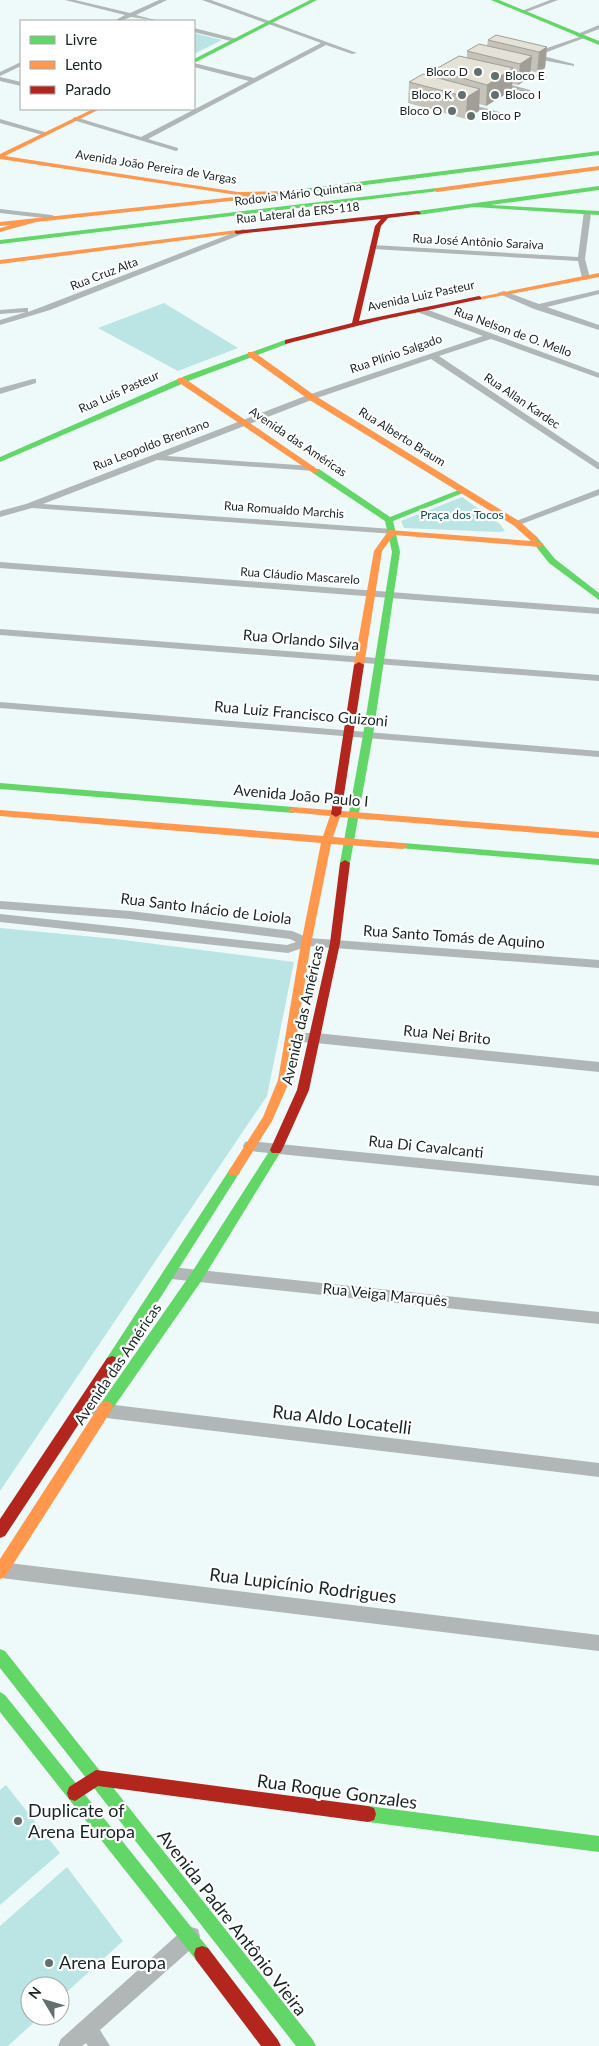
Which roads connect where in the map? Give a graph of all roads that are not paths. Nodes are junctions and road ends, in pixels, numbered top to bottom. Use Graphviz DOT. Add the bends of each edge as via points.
graph roads {
  1 [pos="68,0"];
  2 [pos="164,0"];
  3 [pos="205,0"];
  4 [pos="314,0"];
  5 [pos="494,0"];
  6 [pos="555,0"];
  7 [pos="522,12"];
  8 [pos="131,15"];
  9 [pos="119,20"];
  10 [pos="152,20"];
  11 [pos="270,23"];
  12 [pos="599,27"];
  13 [pos="195,30"];
  14 [pos="581,36"];
  15 [pos="235,40"];
  16 [pos="599,42"];
  17 [pos="326,43"];
  18 [pos="354,53"];
  19 [pos="522,53"];
  20 [pos="531,56"];
  21 [pos="195,60"];
  22 [pos="20,64"];
  23 [pos="195,65"];
  24 [pos="572,66"];
  25 [pos="509,70"];
  26 [pos="0,74"];
  27 [pos="0,78"];
  28 [pos="544,78"];
  29 [pos="254,80"];
  30 [pos="492,82"];
  31 [pos="20,84"];
  32 [pos="528,91"];
  33 [pos="451,102"];
  34 [pos="95,110"];
  35 [pos="497,113"];
  36 [pos="75,119"];
  37 [pos="0,121"];
  38 [pos="46,134"];
  39 [pos="142,139"];
  40 [pos="176,149"];
  41 [pos="599,153"];
  42 [pos="0,157"];
  43 [pos="0,164"];
  44 [pos="599,168"];
  45 [pos="75,172"];
  46 [pos="599,177"];
  47 [pos="599,188"];
  48 [pos="205,189"];
  49 [pos="308,190"];
  50 [pos="195,196"];
  51 [pos="518,204"];
  52 [pos="184,205"];
  53 [pos="587,213"];
  54 [pos="599,214"];
  55 [pos="60,217"];
  56 [pos="2,220"];
  57 [pos="381,222"];
  58 [pos="213,240"];
  59 [pos="0,242"];
  60 [pos="373,246"];
  61 [pos="0,248"];
  62 [pos="581,259"];
  63 [pos="0,262"];
  64 [pos="599,275"];
  65 [pos="581,279"];
  66 [pos="599,290"];
  67 [pos="501,293"];
  68 [pos="537,307"];
  69 [pos="47,308"];
  70 [pos="420,310"];
  71 [pos="0,312"];
  72 [pos="2,320"];
  73 [pos="355,324"];
  74 [pos="599,328"];
  75 [pos="491,336"];
  76 [pos="251,354"];
  77 [pos="431,355"];
  78 [pos="599,376"];
  79 [pos="181,380"];
  80 [pos="33,381"];
  81 [pos="0,390"];
  82 [pos="311,397"];
  83 [pos="243,422"];
  84 [pos="155,458"];
  85 [pos="0,460"];
  86 [pos="599,467"];
  87 [pos="312,469"];
  88 [pos="464,491"];
  89 [pos="599,492"];
  90 [pos="29,506"];
  91 [pos="0,514"];
  92 [pos="516,523"];
  93 [pos="390,526"];
  94 [pos="538,543"];
  95 [pos="0,565"];
  96 [pos="599,584"];
  97 [pos="370,594"];
  98 [pos="390,595"];
  99 [pos="599,597"];
  100 [pos="599,611"];
  101 [pos="0,632"];
  102 [pos="359,660"];
  103 [pos="379,662"];
  104 [pos="599,678"];
  105 [pos="0,705"];
  106 [pos="349,733"];
  107 [pos="368,735"];
  108 [pos="599,754"];
  109 [pos="0,786"];
  110 [pos="0,813"];
  111 [pos="336,814"];
  112 [pos="352,816"];
  113 [pos="599,835"];
  114 [pos="327,840"];
  115 [pos="348,842"];
  116 [pos="599,862"];
  117 [pos="0,905"];
  118 [pos="0,918"];
  119 [pos="307,942"];
  120 [pos="334,944"];
  121 [pos="599,964"];
  122 [pos="291,1038"];
  123 [pos="316,1038"];
  124 [pos="599,1067"];
  125 [pos="250,1146"];
  126 [pos="277,1148"];
  127 [pos="599,1181"];
  128 [pos="171,1273"];
  129 [pos="196,1276"];
  130 [pos="599,1318"];
  131 [pos="81,1408"];
  132 [pos="103,1411"];
  133 [pos="599,1470"];
  134 [pos="0,1531"];
  135 [pos="1,1571"];
  136 [pos="599,1642"];
  137 [pos="0,1656"];
  138 [pos="0,1700"];
  139 [pos="96,1778"];
  140 [pos="75,1793"];
  141 [pos="599,1844"];
  142 [pos="205,1916"];
  143 [pos="190,1938"];
  144 [pos="88,2029"];
  145 [pos="269,2042"];
  146 [pos="68,2046"];
  147 [pos="100,2046"];
  148 [pos="305,2046"];
  1 -- 8 [label="street"];
  2 -- 8 [label="street"];
  3 -- 11 [label="street"];
  4 -- 11 [label="main road"];
  5 -- 7 [label="main road"];
  6 -- 7 [label="street"];
  7 -- 14 [label="main road"];
  8 -- 9 [label="street"];
  8 -- 10 [label="street"];
  11 -- 15 [label="main road"];
  11 -- 17 [label="street"];
  12 -- 14 [label="street"];
  13 -- 15 [label="street"];
  14 -- 16 [label="main road"];
  14 -- 20 [label="street"];
  15 -- 21 [label="main road"];
  17 -- 18 [label="street"];
  17 -- 29 [label="street"];
  19 -- 20 [label="street"];
  20 -- 24 [label="street"];
  22 -- 26 [label="street"];
  23 -- 29 [label="street"];
  25 -- 28 [label="street"];
  27 -- 31 [label="street"];
  29 -- 39 [label="street"];
  30 -- 32 [label="street"];
  33 -- 35 [label="street"];
  34 -- 36 [label="main road"];
  36 -- 38 [label="main road"];
  36 -- 39 [label="street"];
  37 -- 38 [label="street"];
  38 -- 42 [label="main road"];
  39 -- 40 [label="street"];
  41 -- 49 [label="main road, Rua Lateral da ERS-118"];
  42 -- 45 [label="main road, Avenida João Pereira de Vargas"];
  43 -- 45 [label="main road, Avenida João Pereira de Vargas"];
  44 -- 59 [label="main road, Rodovia Mário Quintana" via="407,195"];
  45 -- 48 [label="main road, Avenida João Pereira de Vargas"];
  45 -- 50 [label="main road, Avenida João Pereira de Vargas"];
  46 -- 61 [label="main road, Rodovia Mário Quintana" via="420,202"];
  47 -- 51 [label="main road, Rua Lateral da ERS-118"];
  48 -- 49 [label="main road, Avenida João Pereira de Vargas" via="251,195"];
  48 -- 50 [label="main road" via="204,194"];
  49 -- 52 [label="main road, Rua Lateral da ERS-118"];
  50 -- 52 [label="main road, Avenida João Pereira de Vargas"];
  51 -- 53 [label="main road"];
  51 -- 57 [label="main road, Rua Lateral da ERS-118" via="476,206"];
  52 -- 55 [label="main road, Rua Lateral da ERS-118"];
  53 -- 54 [label="main road"];
  53 -- 62 [label="street"];
  55 -- 56 [label="street"];
  55 -- 56 [label="main road, Rua Lateral da ERS-118"];
  57 -- 58 [label="main road, Rua Lateral da ERS-118" via="365,220 246,231"];
  57 -- 60 [label="main road"];
  58 -- 63 [label="main road, Rua Lateral da ERS-118"];
  58 -- 69 [label="street, Rua Cruz Alta"];
  60 -- 62 [label="street, Rua José Antônio Saraiva"];
  60 -- 73 [label="main road"];
  62 -- 65 [label="street"];
  64 -- 65 [label="main road, Avenida Luiz Pasteur"];
  65 -- 66 [label="main road"];
  65 -- 67 [label="main road, Avenida Luiz Pasteur"];
  66 -- 68 [label="street"];
  67 -- 68 [label="street"];
  67 -- 70 [label="main road, Avenida Luiz Pasteur"];
  68 -- 74 [label="street"];
  69 -- 71 [label="street"];
  69 -- 72 [label="street, Rua Cruz Alta"];
  70 -- 73 [label="main road, Avenida Luiz Pasteur"];
  70 -- 75 [label="street, Rua Nelson de O. Mello"];
  73 -- 76 [label="main road, Avenida Luiz Pasteur"];
  75 -- 77 [label="street, Rua Plínio Salgado"];
  75 -- 78 [label="street, Rua Nelson de O. Mello"];
  76 -- 79 [label="main road, Rua Luís Pasteur"];
  76 -- 82 [label="main road, Rua Alberto Braum"];
  77 -- 82 [label="street, Rua Plínio Salgado"];
  77 -- 86 [label="street, Rua Allan Kardec"];
  79 -- 83 [label="main road, Avenida das Américas"];
  79 -- 85 [label="main road, Rua Luís Pasteur"];
  80 -- 81 [label="street"];
  82 -- 83 [label="street, Rua Leopoldo Brentano"];
  82 -- 88 [label="main road, Rua Alberto Braum"];
  83 -- 84 [label="street, Rua Leopoldo Brentano"];
  83 -- 87 [label="main road, Avenida das Américas"];
  84 -- 87 [label="street"];
  84 -- 90 [label="street, Rua Leopoldo Brentano"];
  87 -- 93 [label="main road, Avenida das Américas"];
  88 -- 92 [label="main road, Rua Alberto Braum"];
  88 -- 93 [label="main road"];
  89 -- 92 [label="street"];
  90 -- 91 [label="street, Rua Leopoldo Brentano"];
  90 -- 93 [label="street, Rua Romualdo Marchis"];
  92 -- 94 [label="main road, Rua Alberto Braum"];
  93 -- 94 [label="main road, Rua Romualdo Marchis"];
  93 -- 97 [label="main road, Avenida das Américas" via="378,551"];
  93 -- 98 [label="main road, Avenida das Américas" via="396,552"];
  94 -- 96 [label="main road" via="565,558"];
  94 -- 99 [label="main road" via="552,561"];
  95 -- 97 [label="street, Rua Cláudio Mascarelo"];
  97 -- 98 [label="street, Rua Cláudio Mascarelo"];
  97 -- 102 [label="main road, Avenida das Américas"];
  98 -- 100 [label="street, Rua Cláudio Mascarelo"];
  98 -- 103 [label="main road, Avenida das Américas"];
  101 -- 102 [label="street, Rua Orlando Silva"];
  102 -- 103 [label="street, Rua Orlando Silva"];
  102 -- 106 [label="main road, Avenida das Américas"];
  103 -- 104 [label="street, Rua Orlando Silva"];
  103 -- 107 [label="main road, Avenida das Américas"];
  105 -- 106 [label="street, Rua Luiz Francisco Guizoni"];
  106 -- 107 [label="street, Rua Luiz Francisco Guizoni"];
  106 -- 111 [label="main road, Avenida das Américas"];
  107 -- 108 [label="street, Rua Luiz Francisco Guizoni"];
  107 -- 112 [label="main road, Avenida das Américas"];
  109 -- 111 [label="main road, Avenida João Paulo I"];
  110 -- 114 [label="main road"];
  111 -- 112 [label="main road, Avenida João Paulo I"];
  111 -- 114 [label="main road, Avenida das Américas"];
  112 -- 113 [label="main road, Avenida João Paulo I"];
  112 -- 115 [label="main road, Avenida das Américas"];
  114 -- 115 [label="main road"];
  114 -- 119 [label="main road, Avenida das Américas"];
  115 -- 116 [label="main road"];
  115 -- 120 [label="main road, Avenida das Américas"];
  117 -- 119 [label="street, Rua Santo Inácio de Loiola" via="130,915 292,935"];
  118 -- 119 [label="street, Rua Santo Inácio de Loiola" via="288,948"];
  119 -- 120 [label="street, Rua Santo Tomás de Aquino"];
  119 -- 122 [label="main road, Avenida das Américas"];
  120 -- 121 [label="street, Rua Santo Tomás de Aquino"];
  120 -- 123 [label="main road, Avenida das Américas"];
  122 -- 123 [label="street, Rua Nei Brito"];
  122 -- 125 [label="main road, Avenida das Américas" via="284,1080 268,1118"];
  123 -- 124 [label="street, Rua Nei Brito"];
  123 -- 126 [label="main road, Avenida das Américas" via="303,1090"];
  125 -- 126 [label="street, Rua Di Cavalcanti"];
  125 -- 128 [label="main road, Avenida das Américas"];
  126 -- 127 [label="street, Rua Di Cavalcanti"];
  126 -- 129 [label="main road, Avenida das Américas"];
  128 -- 129 [label="street, Rua Veiga Marquês"];
  128 -- 131 [label="main road, Avenida das Américas"];
  129 -- 130 [label="street, Rua Veiga Marquês"];
  129 -- 132 [label="main road, Avenida das Américas"];
  131 -- 132 [label="street, Rua Aldo Locatelli"];
  131 -- 134 [label="main road, Avenida das Américas"];
  132 -- 133 [label="street, Rua Aldo Locatelli"];
  132 -- 135 [label="main road, Avenida das Américas"];
  135 -- 136 [label="street, Rua Lupicínio Rodrigues"];
  137 -- 139 [label="main road, Avenida Padre Antônio Vieira"];
  138 -- 140 [label="main road"];
  139 -- 140 [label="main road"];
  139 -- 141 [label="main road, Rua Roque Gonzales"];
  139 -- 142 [label="main road, Avenida Padre Antônio Vieira"];
  140 -- 143 [label="main road"];
  142 -- 143 [label="street"];
  142 -- 148 [label="main road, Avenida Padre Antônio Vieira"];
  143 -- 144 [label="street"];
  143 -- 145 [label="main road"];
  144 -- 146 [label="street"];
  144 -- 147 [label="street"];
  145 -- 148 [label="street"];
}
